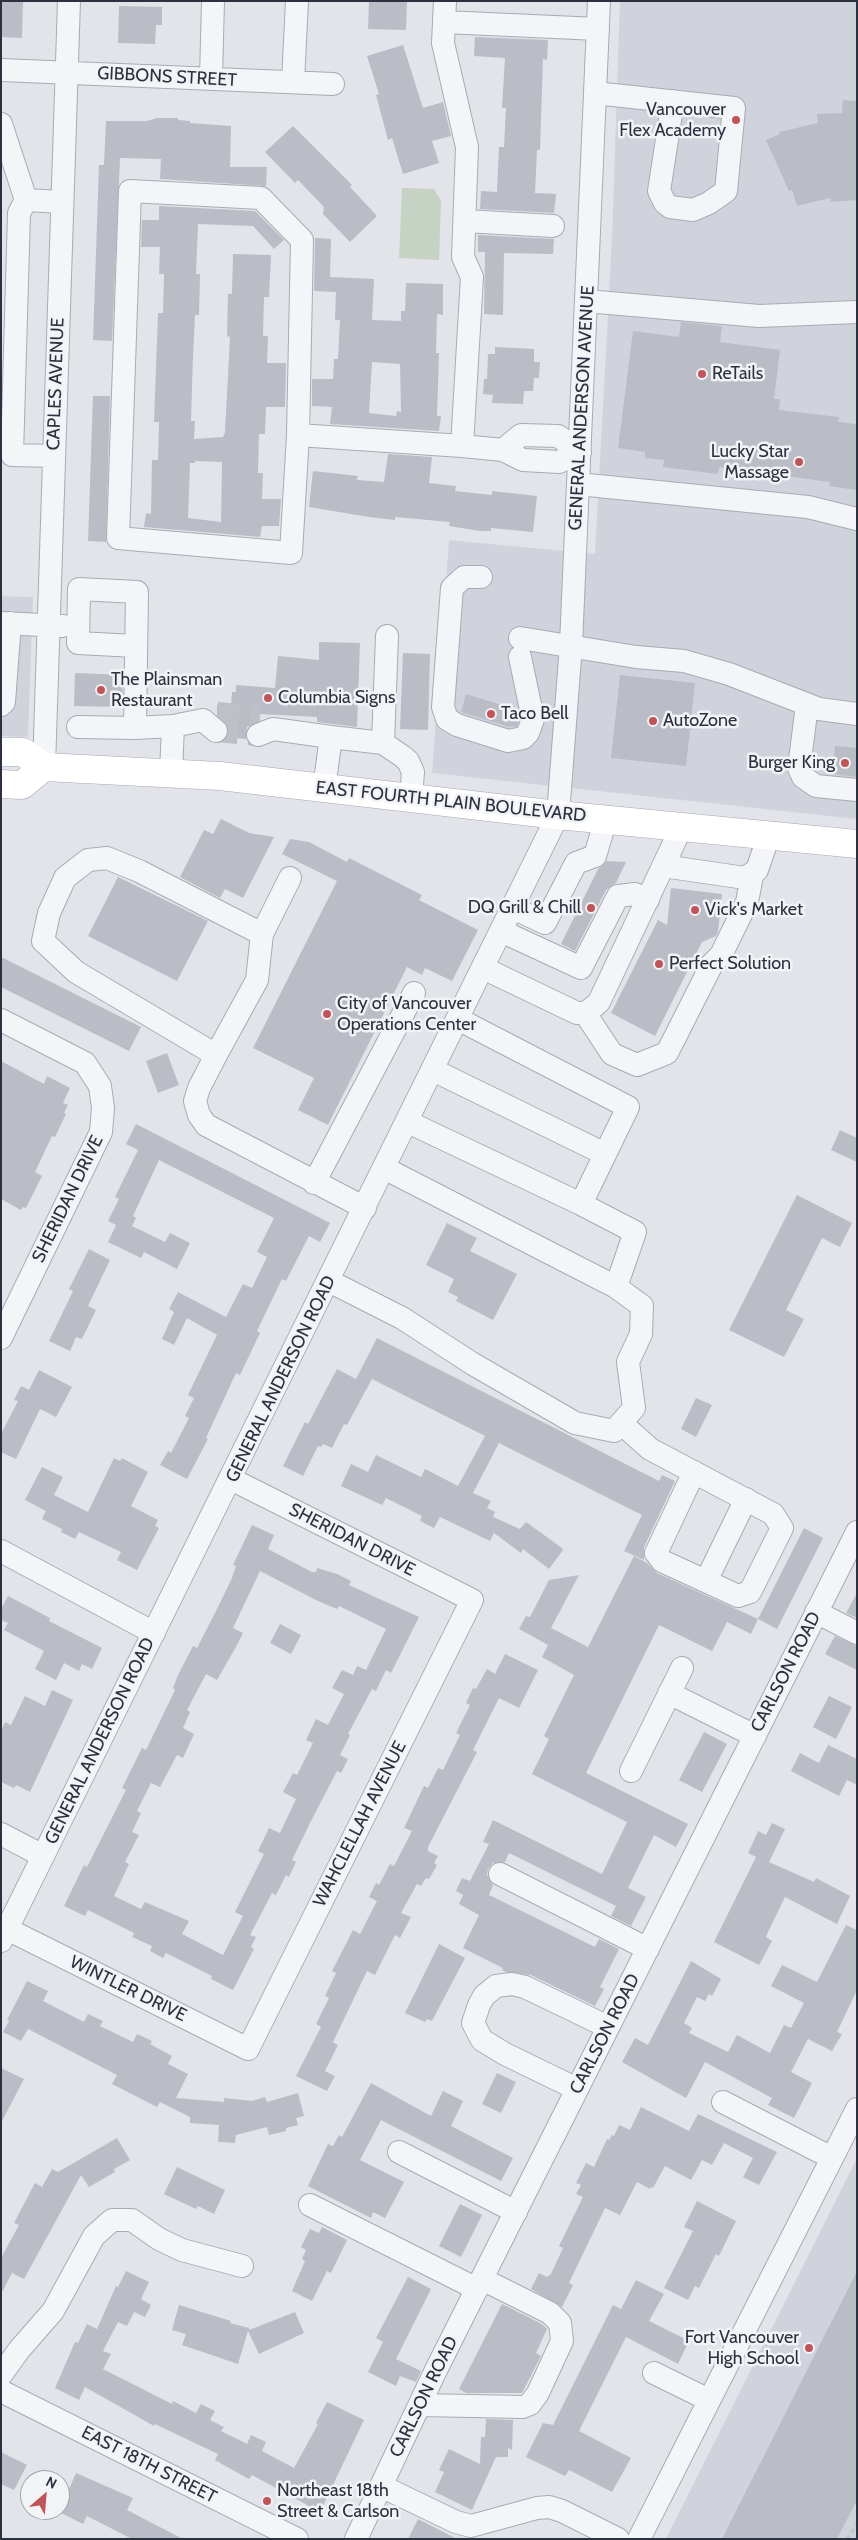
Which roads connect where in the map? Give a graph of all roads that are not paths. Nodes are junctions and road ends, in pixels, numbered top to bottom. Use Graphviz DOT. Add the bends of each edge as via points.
graph roads {
  1 [pos="69,1"];
  2 [pos="213,1"];
  3 [pos="298,1"];
  4 [pos="599,1"];
  5 [pos="445,11"];
  6 [pos="598,29"];
  7 [pos="1,70"];
  8 [pos="67,72"];
  9 [pos="211,78"];
  10 [pos="293,82"];
  11 [pos="333,84"];
  12 [pos="595,93"];
  13 [pos="673,101"];
  14 [pos="1,124"];
  15 [pos="26,200"];
  16 [pos="62,202"];
  17 [pos="465,221"];
  18 [pos="553,226"];
  19 [pos="586,302"];
  20 [pos="857,312"];
  21 [pos="298,436"];
  22 [pos="462,446"];
  23 [pos="580,452"];
  24 [pos="53,456"];
  25 [pos="578,484"];
  26 [pos="857,519"];
  27 [pos="481,577"];
  28 [pos="6,623"];
  29 [pos="49,626"];
  30 [pos="78,627"];
  31 [pos="387,636"];
  32 [pos="571,645"];
  33 [pos="135,646"];
  34 [pos="807,704"];
  35 [pos="1,705"];
  36 [pos="857,714"];
  37 [pos="212,721"];
  38 [pos="173,726"];
  39 [pos="78,727"];
  40 [pos="264,727"];
  41 [pos="134,728"];
  42 [pos="331,737"];
  43 [pos="383,743"];
  44 [pos="1,752"];
  45 [pos="44,766"];
  46 [pos="171,773"];
  47 [pos="1,784"];
  48 [pos="324,788"];
  49 [pos="857,790"];
  50 [pos="411,798"];
  51 [pos="558,815"];
  52 [pos="606,819"];
  53 [pos="682,826"];
  54 [pos="769,835"];
  55 [pos="857,844"];
  56 [pos="534,865"];
  57 [pos="663,866"];
  58 [pos="748,877"];
  59 [pos="290,878"];
  60 [pos="566,882"];
  61 [pos="648,900"];
  62 [pos="513,908"];
  63 [pos="545,923"];
  64 [pos="501,931"];
  65 [pos="262,934"];
  66 [pos="533,946"];
  67 [pos="483,968"];
  68 [pos="414,993"];
  69 [pos="585,1013"];
  70 [pos="458,1019"];
  71 [pos="1,1020"];
  72 [pos="216,1055"];
  73 [pos="433,1070"];
  74 [pos="408,1122"];
  75 [pos="606,1154"];
  76 [pos="384,1168"];
  77 [pos="314,1183"];
  78 [pos="581,1204"];
  79 [pos="365,1208"];
  80 [pos="329,1281"];
  81 [pos="616,1287"];
  82 [pos="1,1338"];
  83 [pos="621,1423"];
  84 [pos="694,1472"];
  85 [pos="231,1479"];
  86 [pos="746,1499"];
  87 [pos="857,1532"];
  88 [pos="1,1551"];
  89 [pos="706,1581"];
  90 [pos="472,1600"];
  91 [pos="816,1612"];
  92 [pos="154,1633"];
  93 [pos="857,1633"];
  94 [pos="682,1668"];
  95 [pos="669,1693"];
  96 [pos="755,1736"];
  97 [pos="631,1771"];
  98 [pos="1,1834"];
  99 [pos="43,1856"];
  100 [pos="500,1874"];
  101 [pos="4,1935"];
  102 [pos="648,1949"];
  103 [pos="608,2027"];
  104 [pos="248,2049"];
  105 [pos="578,2089"];
  106 [pos="723,2102"];
  107 [pos="856,2112"];
  108 [pos="398,2152"];
  109 [pos="832,2158"];
  110 [pos="310,2206"];
  111 [pos="516,2212"];
  112 [pos="242,2266"];
  113 [pos="480,2284"];
  114 [pos="654,2373"];
  115 [pos="1,2376"];
  116 [pos="1,2390"];
  117 [pos="709,2400"];
  118 [pos="420,2405"];
  119 [pos="382,2486"];
  120 [pos="297,2539"];
  121 [pos="356,2539"];
  122 [pos="618,2539"];
  123 [pos="639,2539"];
  1 -- 8 [label="street, CAPLES AVENUE"];
  2 -- 9 [label="street"];
  3 -- 10 [label="street"];
  4 -- 6 [label="street, GENERAL ANDERSON AVENUE"];
  5 -- 6 [label="street"];
  5 -- 17 [label="street" via="443,43 467,147"];
  6 -- 12 [label="street, GENERAL ANDERSON AVENUE"];
  7 -- 8 [label="street, GIBBONS STREET"];
  8 -- 9 [label="street, GIBBONS STREET"];
  8 -- 16 [label="street, CAPLES AVENUE"];
  9 -- 10 [label="street, GIBBONS STREET"];
  10 -- 11 [label="street, GIBBONS STREET"];
  12 -- 13 [label="street"];
  12 -- 19 [label="street, GENERAL ANDERSON AVENUE"];
  13 -- 13 [label="street" via="734,108 726,190 709,204 693,210 670,207 659,191"];
  14 -- 15 [label="street"];
  15 -- 16 [label="street"];
  15 -- 24 [label="street" via="19,213 12,455"];
  16 -- 24 [label="street, CAPLES AVENUE"];
  17 -- 18 [label="street"];
  17 -- 22 [label="street" via="463,257 472,277"];
  19 -- 20 [label="street" via="759,316"];
  19 -- 23 [label="street, GENERAL ANDERSON AVENUE"];
  21 -- 21 [label="street" via="302,240 261,198 130,191 118,538 291,553"];
  21 -- 22 [label="street"];
  22 -- 23 [label="street" via="503,450 521,435 558,436"];
  23 -- 25 [label="street, GENERAL ANDERSON AVENUE"];
  24 -- 29 [label="street, CAPLES AVENUE"];
  25 -- 26 [label="street" via="808,507"];
  25 -- 32 [label="street, GENERAL ANDERSON AVENUE"];
  27 -- 32 [label="street" via="464,577 452,588 443,707 447,719 508,741 523,738 533,719 520,647"];
  28 -- 29 [label="street"];
  28 -- 35 [label="street" via="4,702"];
  29 -- 30 [label="street"];
  29 -- 45 [label="street, CAPLES AVENUE"];
  30 -- 33 [label="street" via="78,643"];
  30 -- 33 [label="street" via="79,589 136,592"];
  31 -- 43 [label="street"];
  32 -- 34 [label="street" via="636,657 684,661 729,674"];
  32 -- 51 [label="street, GENERAL ANDERSON AVENUE"];
  33 -- 41 [label="street"];
  34 -- 36 [label="street" via="819,709"];
  34 -- 49 [label="street" via="799,768 803,778 816,786"];
  37 -- 38 [label="street"];
  38 -- 41 [label="street"];
  38 -- 46 [label="street"];
  39 -- 41 [label="street"];
  40 -- 42 [label="street"];
  42 -- 43 [label="street"];
  42 -- 48 [label="street"];
  43 -- 50 [label="street" via="408,761 413,772"];
  44 -- 45 [label="main road, EAST FOURTH PLAIN BOULEVARD" via="22,752"];
  45 -- 46 [label="main road, EAST FOURTH PLAIN BOULEVARD"];
  45 -- 47 [label="main road" via="22,785"];
  46 -- 48 [label="main road, EAST FOURTH PLAIN BOULEVARD"];
  48 -- 50 [label="main road, EAST FOURTH PLAIN BOULEVARD"];
  50 -- 51 [label="main road, EAST FOURTH PLAIN BOULEVARD"];
  51 -- 52 [label="main road, EAST FOURTH PLAIN BOULEVARD"];
  51 -- 56 [label="street, GENERAL ANDERSON ROAD"];
  52 -- 53 [label="main road, EAST FOURTH PLAIN BOULEVARD"];
  52 -- 60 [label="street" via="595,856 576,864"];
  53 -- 54 [label="main road, EAST FOURTH PLAIN BOULEVARD"];
  53 -- 57 [label="street"];
  54 -- 55 [label="main road, EAST FOURTH PLAIN BOULEVARD"];
  54 -- 58 [label="street" via="760,865"];
  56 -- 60 [label="street"];
  56 -- 62 [label="street, GENERAL ANDERSON ROAD"];
  57 -- 58 [label="street"];
  57 -- 61 [label="street"];
  58 -- 69 [label="street" via="747,902 667,1053 637,1065 612,1054"];
  59 -- 65 [label="street"];
  60 -- 63 [label="street"];
  61 -- 66 [label="street" via="635,894 618,896 581,968"];
  61 -- 69 [label="street" via="599,1002"];
  62 -- 63 [label="street"];
  62 -- 64 [label="street, GENERAL ANDERSON ROAD"];
  63 -- 66 [label="street"];
  64 -- 66 [label="street"];
  64 -- 67 [label="street, GENERAL ANDERSON ROAD"];
  65 -- 72 [label="street" via="257,980"];
  65 -- 72 [label="street" via="107,858 88,860 65,878 49,913 43,941 76,972"];
  67 -- 69 [label="street" via="577,1013"];
  67 -- 70 [label="street, GENERAL ANDERSON ROAD"];
  68 -- 77 [label="street"];
  70 -- 73 [label="street, GENERAL ANDERSON ROAD"];
  70 -- 75 [label="street" via="628,1107"];
  71 -- 82 [label="street, SHERIDAN DRIVE" via="85,1063 100,1086 104,1108 101,1132"];
  72 -- 77 [label="street" via="195,1101 206,1125"];
  73 -- 74 [label="street, GENERAL ANDERSON ROAD"];
  73 -- 75 [label="street"];
  74 -- 76 [label="street, GENERAL ANDERSON ROAD"];
  74 -- 78 [label="street"];
  75 -- 78 [label="street"];
  76 -- 79 [label="street, GENERAL ANDERSON ROAD"];
  76 -- 81 [label="street"];
  77 -- 79 [label="street"];
  78 -- 81 [label="street" via="635,1232"];
  79 -- 80 [label="street, GENERAL ANDERSON ROAD"];
  80 -- 83 [label="street" via="402,1318 575,1423 614,1431"];
  80 -- 85 [label="street, GENERAL ANDERSON ROAD"];
  81 -- 83 [label="street" via="642,1306 641,1334 628,1362 634,1408"];
  83 -- 84 [label="street" via="650,1448"];
  84 -- 86 [label="street"];
  84 -- 89 [label="street" via="656,1553 662,1561"];
  85 -- 90 [label="street, SHERIDAN DRIVE"];
  85 -- 92 [label="street, GENERAL ANDERSON ROAD"];
  86 -- 89 [label="street"];
  86 -- 89 [label="street" via="773,1514 782,1528 750,1592 738,1596"];
  87 -- 91 [label="street, CARLSON ROAD"];
  88 -- 92 [label="street"];
  90 -- 104 [label="street, WAHCLELLAH AVENUE"];
  91 -- 93 [label="street"];
  91 -- 96 [label="street, CARLSON ROAD"];
  92 -- 99 [label="street, GENERAL ANDERSON ROAD"];
  94 -- 95 [label="street"];
  95 -- 96 [label="street"];
  95 -- 97 [label="street"];
  96 -- 102 [label="street, CARLSON ROAD"];
  98 -- 99 [label="street"];
  99 -- 101 [label="street, GENERAL ANDERSON ROAD"];
  100 -- 102 [label="street"];
  101 -- 104 [label="street, WINTLER DRIVE"];
  102 -- 103 [label="street, CARLSON ROAD"];
  103 -- 105 [label="street, CARLSON ROAD"];
  103 -- 105 [label="street" via="525,1987 512,1984 496,1986 482,2000 472,2024 482,2040"];
  105 -- 111 [label="street, CARLSON ROAD"];
  106 -- 109 [label="street"];
  107 -- 109 [label="street"];
  108 -- 111 [label="street"];
  109 -- 117 [label="street"];
  110 -- 113 [label="street"];
  111 -- 113 [label="street, CARLSON ROAD"];
  112 -- 115 [label="street" via="182,2250 132,2220 112,2220 94,2236 53,2311"];
  113 -- 118 [label="street, CARLSON ROAD"];
  113 -- 118 [label="street" via="550,2314 560,2323 562,2341 538,2393 530,2404 523,2407"];
  114 -- 117 [label="street"];
  116 -- 120 [label="street, EAST 18TH STREET"];
  117 -- 123 [label="street"];
  118 -- 119 [label="street, CARLSON ROAD"];
  119 -- 121 [label="street, CARLSON ROAD"];
  119 -- 122 [label="street" via="456,2522 471,2526 550,2507"];
}
